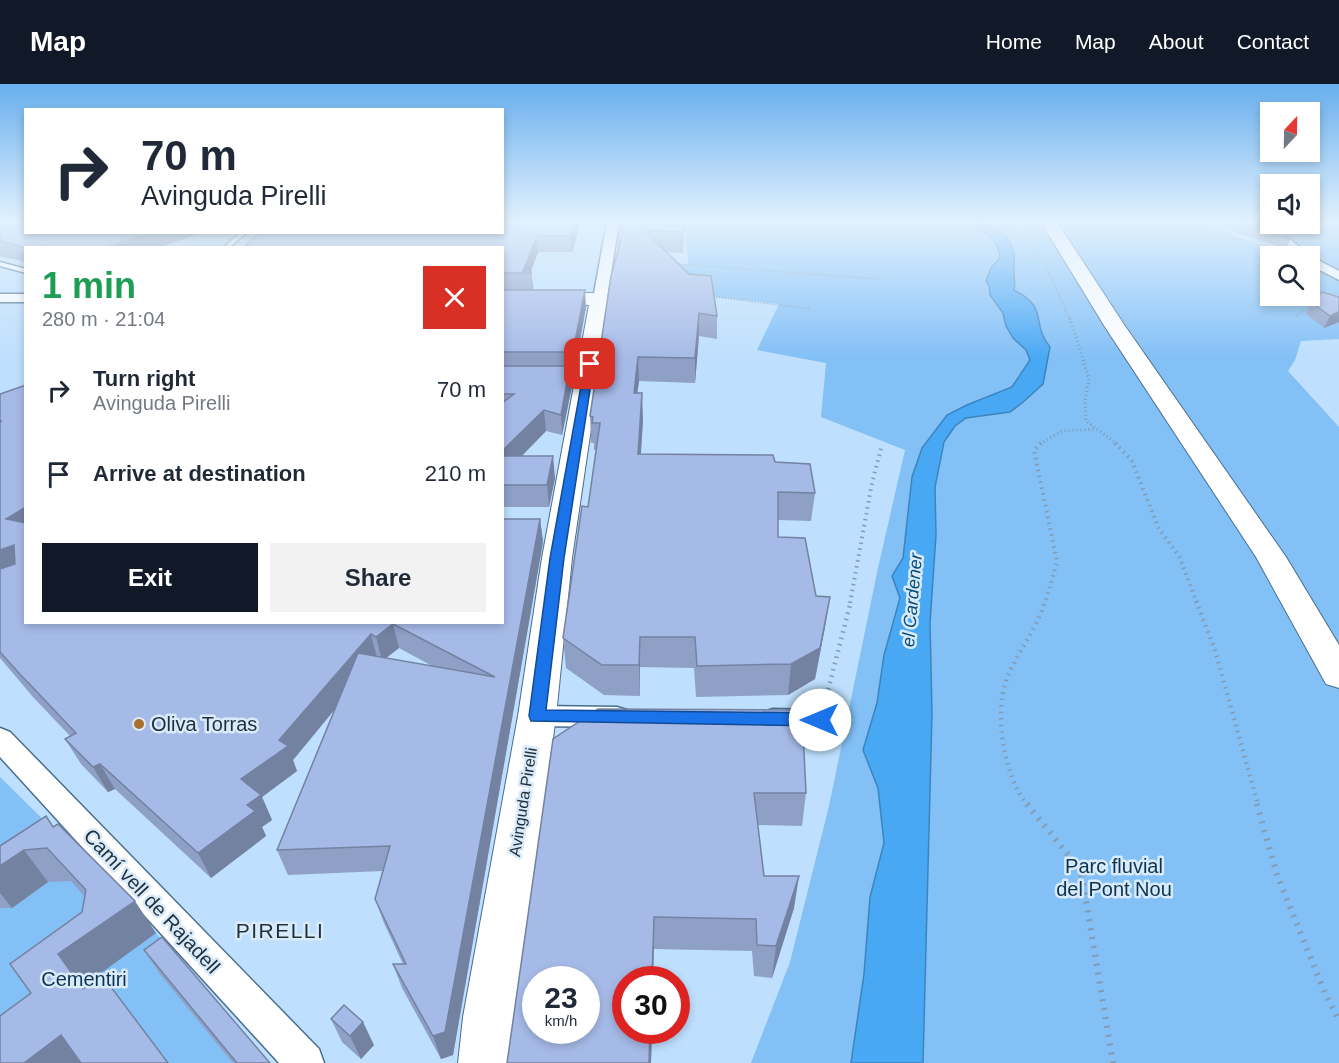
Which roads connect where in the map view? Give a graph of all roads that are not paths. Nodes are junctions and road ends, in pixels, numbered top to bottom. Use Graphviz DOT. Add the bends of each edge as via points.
graph roads {
  1 [pos="605,268"];
  2 [pos="1078,268"];
  3 [pos="1324,268"];
  4 [pos="1339,276"];
  5 [pos="0,298"];
  6 [pos="24,298"];
  7 [pos="504,299"];
  8 [pos="600,299"];
  9 [pos="504,379"];
  10 [pos="587,379"];
  11 [pos="1339,675"];
  12 [pos="537,716"];
  13 [pos="647,718"];
  14 [pos="751,719"];
  15 [pos="820,720"];
  16 [pos="0,739"];
  17 [pos="305,1063"];
  18 [pos="485,1063"];
  1 -- 8 [label="street, Avinguda Pirelli"];
  2 -- 11 [label="street" via="1271,557"];
  3 -- 4 [label="street"];
  5 -- 6 [label="street"];
  7 -- 8 [label="street"];
  8 -- 10 [label="street, Avinguda Pirelli"];
  9 -- 10 [label="street"];
  10 -- 12 [label="street, Avinguda Pirelli" via="557,558"];
  12 -- 13 [label="street"];
  12 -- 18 [label="street, Avinguda Pirelli"];
  14 -- 15 [label="street"];
  16 -- 17 [label="street, Camí vell de Rajadell"];
}
